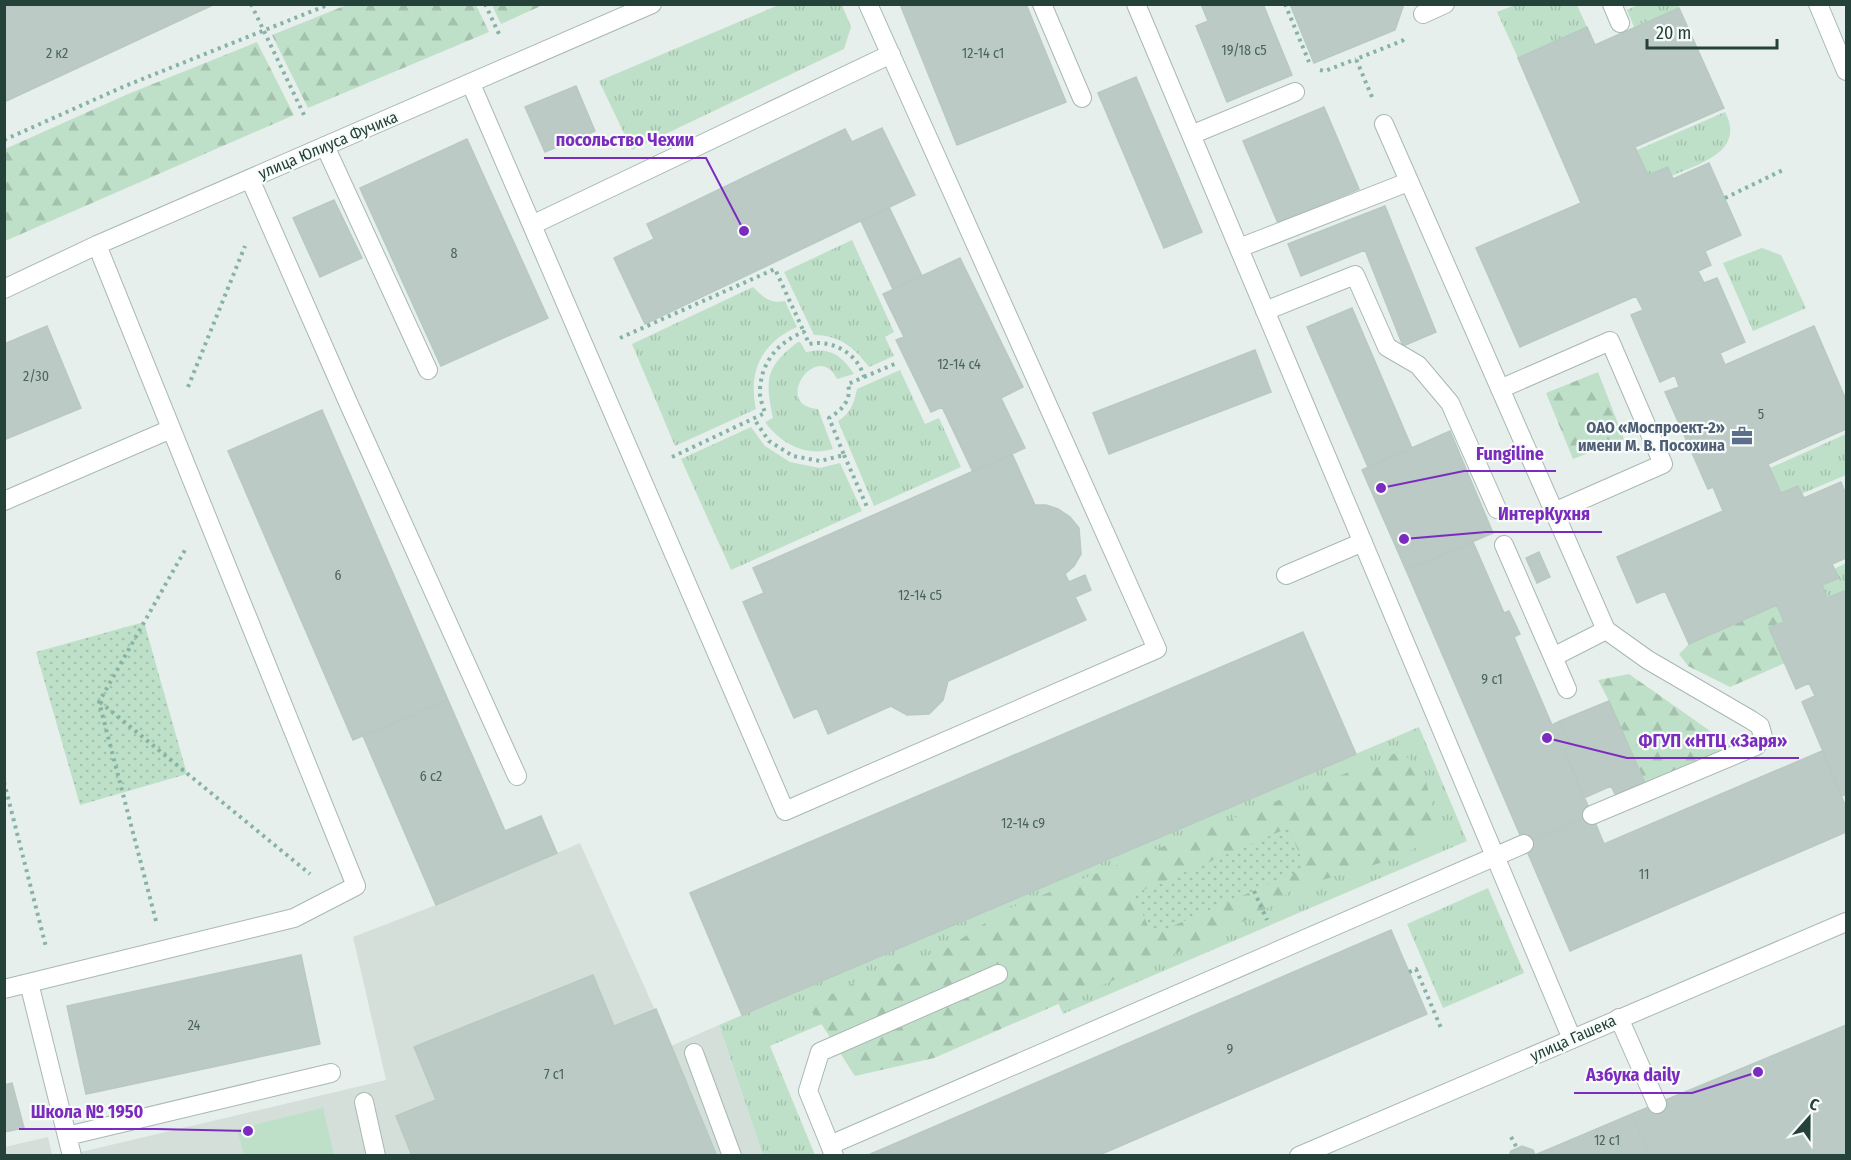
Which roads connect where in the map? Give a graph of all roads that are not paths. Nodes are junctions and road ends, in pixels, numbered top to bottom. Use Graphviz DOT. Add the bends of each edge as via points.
graph roads {
  1 [pos="652,4"];
  2 [pos="868,4"];
  3 [pos="1042,4"];
  4 [pos="1136,4"];
  5 [pos="1446,4"];
  6 [pos="1612,4"];
  7 [pos="1818,4"];
  8 [pos="1423,14"];
  9 [pos="1620,23"];
  10 [pos="891,54"];
  11 [pos="1846,71"];
  12 [pos="471,84"];
  13 [pos="1295,92"];
  14 [pos="1082,99"];
  15 [pos="1384,124"];
  16 [pos="1191,135"];
  17 [pos="326,146"];
  18 [pos="250,179"];
  19 [pos="1408,182"];
  20 [pos="532,225"];
  21 [pos="97,245"];
  22 [pos="1239,248"];
  23 [pos="4,289"];
  24 [pos="1265,311"];
  25 [pos="428,370"];
  26 [pos="1500,389"];
  27 [pos="171,429"];
  28 [pos="4,501"];
  29 [pos="1497,509"];
  30 [pos="1554,512"];
  31 [pos="1363,542"];
  32 [pos="1504,545"];
  33 [pos="1286,575"];
  34 [pos="1606,630"];
  35 [pos="1553,657"];
  36 [pos="1567,689"];
  37 [pos="518,776"];
  38 [pos="1592,815"];
  39 [pos="1524,844"];
  40 [pos="1496,856"];
  41 [pos="1846,922"];
  42 [pos="998,974"];
  43 [pos="29,983"];
  44 [pos="4,989"];
  45 [pos="1618,1018"];
  46 [pos="1572,1039"];
  47 [pos="694,1053"];
  48 [pos="331,1073"];
  49 [pos="364,1102"];
  50 [pos="1657,1104"];
  51 [pos="67,1136"];
  52 [pos="832,1150"];
  53 [pos="72,1155"];
  54 [pos="376,1155"];
  55 [pos="732,1155"];
  56 [pos="1299,1155"];
  1 -- 12 [label="street, улица Юлиуса Фучика"];
  2 -- 10 [label="street"];
  3 -- 14 [label="street"];
  4 -- 16 [label="street"];
  5 -- 8 [label="street"];
  6 -- 9 [label="street"];
  7 -- 11 [label="street"];
  10 -- 20 [label="street"];
  10 -- 20 [label="street" via="1157,649 784,811"];
  12 -- 17 [label="street, улица Юлиуса Фучика"];
  12 -- 20 [label="street"];
  13 -- 16 [label="street"];
  15 -- 19 [label="street"];
  16 -- 22 [label="street"];
  17 -- 18 [label="street, улица Юлиуса Фучика"];
  17 -- 25 [label="street"];
  18 -- 21 [label="street, улица Юлиуса Фучика"];
  18 -- 37 [label="street"];
  19 -- 22 [label="street"];
  19 -- 26 [label="street"];
  21 -- 23 [label="street, улица Юлиуса Фучика"];
  21 -- 27 [label="street"];
  22 -- 24 [label="street"];
  24 -- 29 [label="street" via="1354,275 1387,347 1418,365 1450,403"];
  24 -- 31 [label="street"];
  26 -- 30 [label="street"];
  26 -- 30 [label="street" via="1610,341 1663,464"];
  27 -- 28 [label="street"];
  27 -- 43 [label="street" via="356,886 294,918"];
  30 -- 34 [label="street"];
  31 -- 33 [label="street"];
  31 -- 40 [label="street"];
  32 -- 35 [label="street"];
  34 -- 35 [label="street"];
  34 -- 38 [label="street" via="1648,660 1760,726 1763,736 1756,746"];
  35 -- 36 [label="street"];
  39 -- 40 [label="street"];
  40 -- 46 [label="street"];
  40 -- 52 [label="street"];
  41 -- 45 [label="street, улица Гашека"];
  42 -- 52 [label="street" via="820,1052 808,1091"];
  43 -- 44 [label="street"];
  43 -- 51 [label="street"];
  45 -- 46 [label="street, улица Гашека"];
  45 -- 50 [label="street"];
  46 -- 56 [label="street, улица Гашека"];
  47 -- 55 [label="street"];
  48 -- 51 [label="street"];
  49 -- 54 [label="street"];
  51 -- 53 [label="street"];
}
